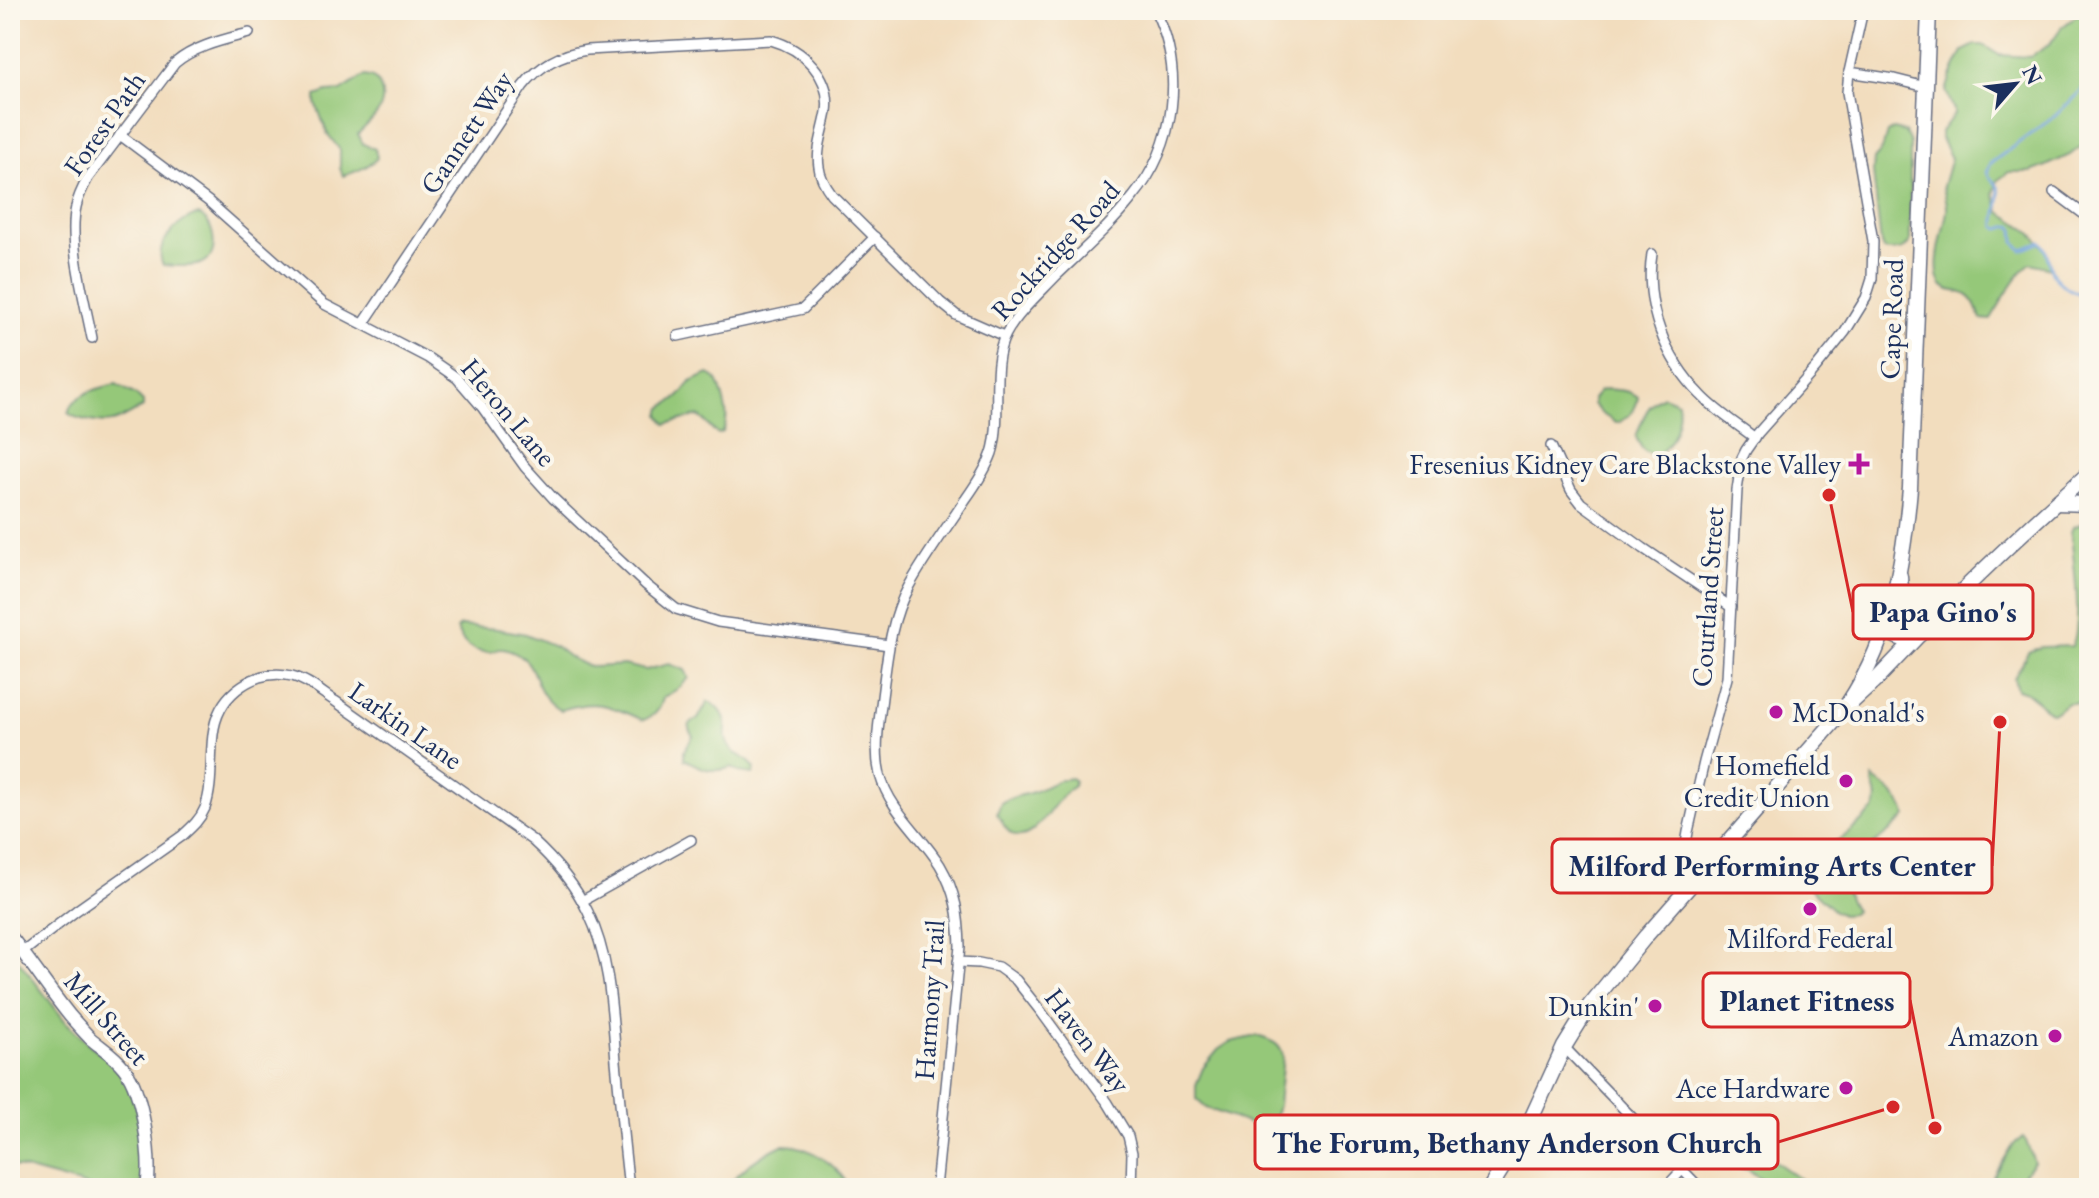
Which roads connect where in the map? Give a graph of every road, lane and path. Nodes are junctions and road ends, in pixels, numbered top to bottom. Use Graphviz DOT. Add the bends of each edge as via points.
graph roads {
  1 [pos="1155,10"];
  2 [pos="1863,10"];
  3 [pos="1929,10"];
  4 [pos="249,33"];
  5 [pos="1849,72"];
  6 [pos="1926,87"];
  7 [pos="120,135"];
  8 [pos="2054,192"];
  9 [pos="2089,218"];
  10 [pos="875,237"];
  11 [pos="1652,254"];
  12 [pos="364,323"];
  13 [pos="678,336"];
  14 [pos="1004,336"];
  15 [pos="92,338"];
  16 [pos="1755,438"];
  17 [pos="1551,446"];
  18 [pos="2088,476"];
  19 [pos="2073,487"];
  20 [pos="2056,503"];
  21 [pos="2089,503"];
  22 [pos="1900,576"];
  23 [pos="1731,607"];
  24 [pos="1924,624"];
  25 [pos="1885,628"];
  26 [pos="889,645"];
  27 [pos="1847,706"];
  28 [pos="691,840"];
  29 [pos="1684,894"];
  30 [pos="582,901"];
  31 [pos="10,936"];
  32 [pos="23,952"];
  33 [pos="958,962"];
  34 [pos="1564,1047"];
  35 [pos="1682,1170"];
  36 [pos="147,1188"];
  37 [pos="629,1188"];
  38 [pos="936,1188"];
  39 [pos="1131,1188"];
  40 [pos="1490,1188"];
  41 [pos="1665,1188"];
  42 [pos="1700,1188"];
  1 -- 14 [label="street, Rockridge Road" via="1173,79 1170,119 1159,156 1132,199"];
  2 -- 5 [label="street, Courtland Street"];
  3 -- 6 [label="main road, Cape Road"];
  4 -- 7 [label="street, Forest Path" via="181,58"];
  5 -- 6 [label="street"];
  5 -- 16 [label="street, Courtland Street" via="1848,97 1873,241 1871,284 1835,346"];
  6 -- 22 [label="main road, Cape Road" via="1912,450"];
  7 -- 12 [label="street, Heron Lane" via="199,194 324,304"];
  7 -- 15 [label="street, Forest Path" via="88,178 74,218"];
  8 -- 9 [label="street"];
  10 -- 12 [label="street, Gannett Way" via="822,179 819,155 827,96 813,66 796,50 757,40 572,52 548,63 523,86"];
  10 -- 13 [label="street" via="803,309"];
  10 -- 14 [label="street, Gannett Way" via="956,315"];
  11 -- 16 [label="street" via="1653,301 1669,352 1701,396"];
  12 -- 26 [label="street, Heron Lane" via="457,378 553,498 676,609 718,622"];
  14 -- 26 [label="street, Rockridge Road" via="992,452 910,584"];
  16 -- 23 [label="street, Courtland Street" via="1744,454 1738,482"];
  17 -- 23 [label="street" via="1584,506"];
  18 -- 19 [label="main road"];
  19 -- 20 [label="main road"];
  19 -- 21 [label="main road"];
  20 -- 21 [label="main road"];
  20 -- 24 [label="main road"];
  22 -- 24 [label="main road" via="1907,607"];
  22 -- 25 [label="main road, Cape Road"];
  23 -- 29 [label="street, Courtland Street" via="1727,678 1688,832 1681,874"];
  24 -- 25 [label="main road" via="1912,638 1903,639"];
  24 -- 27 [label="main road" via="1885,672"];
  25 -- 27 [label="main road, Cape Road"];
  26 -- 33 [label="street, Harmony Trail" via="878,732 880,776 952,890 959,914"];
  27 -- 29 [label="main road"];
  28 -- 30 [label="street"];
  29 -- 34 [label="main road" via="1605,985"];
  30 -- 32 [label="street, Larkin Lane" via="570,879 532,840 306,682 273,675 240,686 221,707 213,733 209,794 197,822"];
  30 -- 37 [label="street, Larkin Lane" via="604,959"];
  31 -- 32 [label="street, Mill Street"];
  32 -- 36 [label="street, Mill Street" via="77,1024 133,1082 144,1130"];
  33 -- 38 [label="street, Harmony Trail"];
  33 -- 39 [label="street, Haven Way" via="998,967 1016,980 1042,1013 1128,1136"];
  34 -- 35 [label="street"];
  34 -- 40 [label="main road" via="1527,1128"];
  35 -- 41 [label="street"];
  35 -- 42 [label="street"];
}
